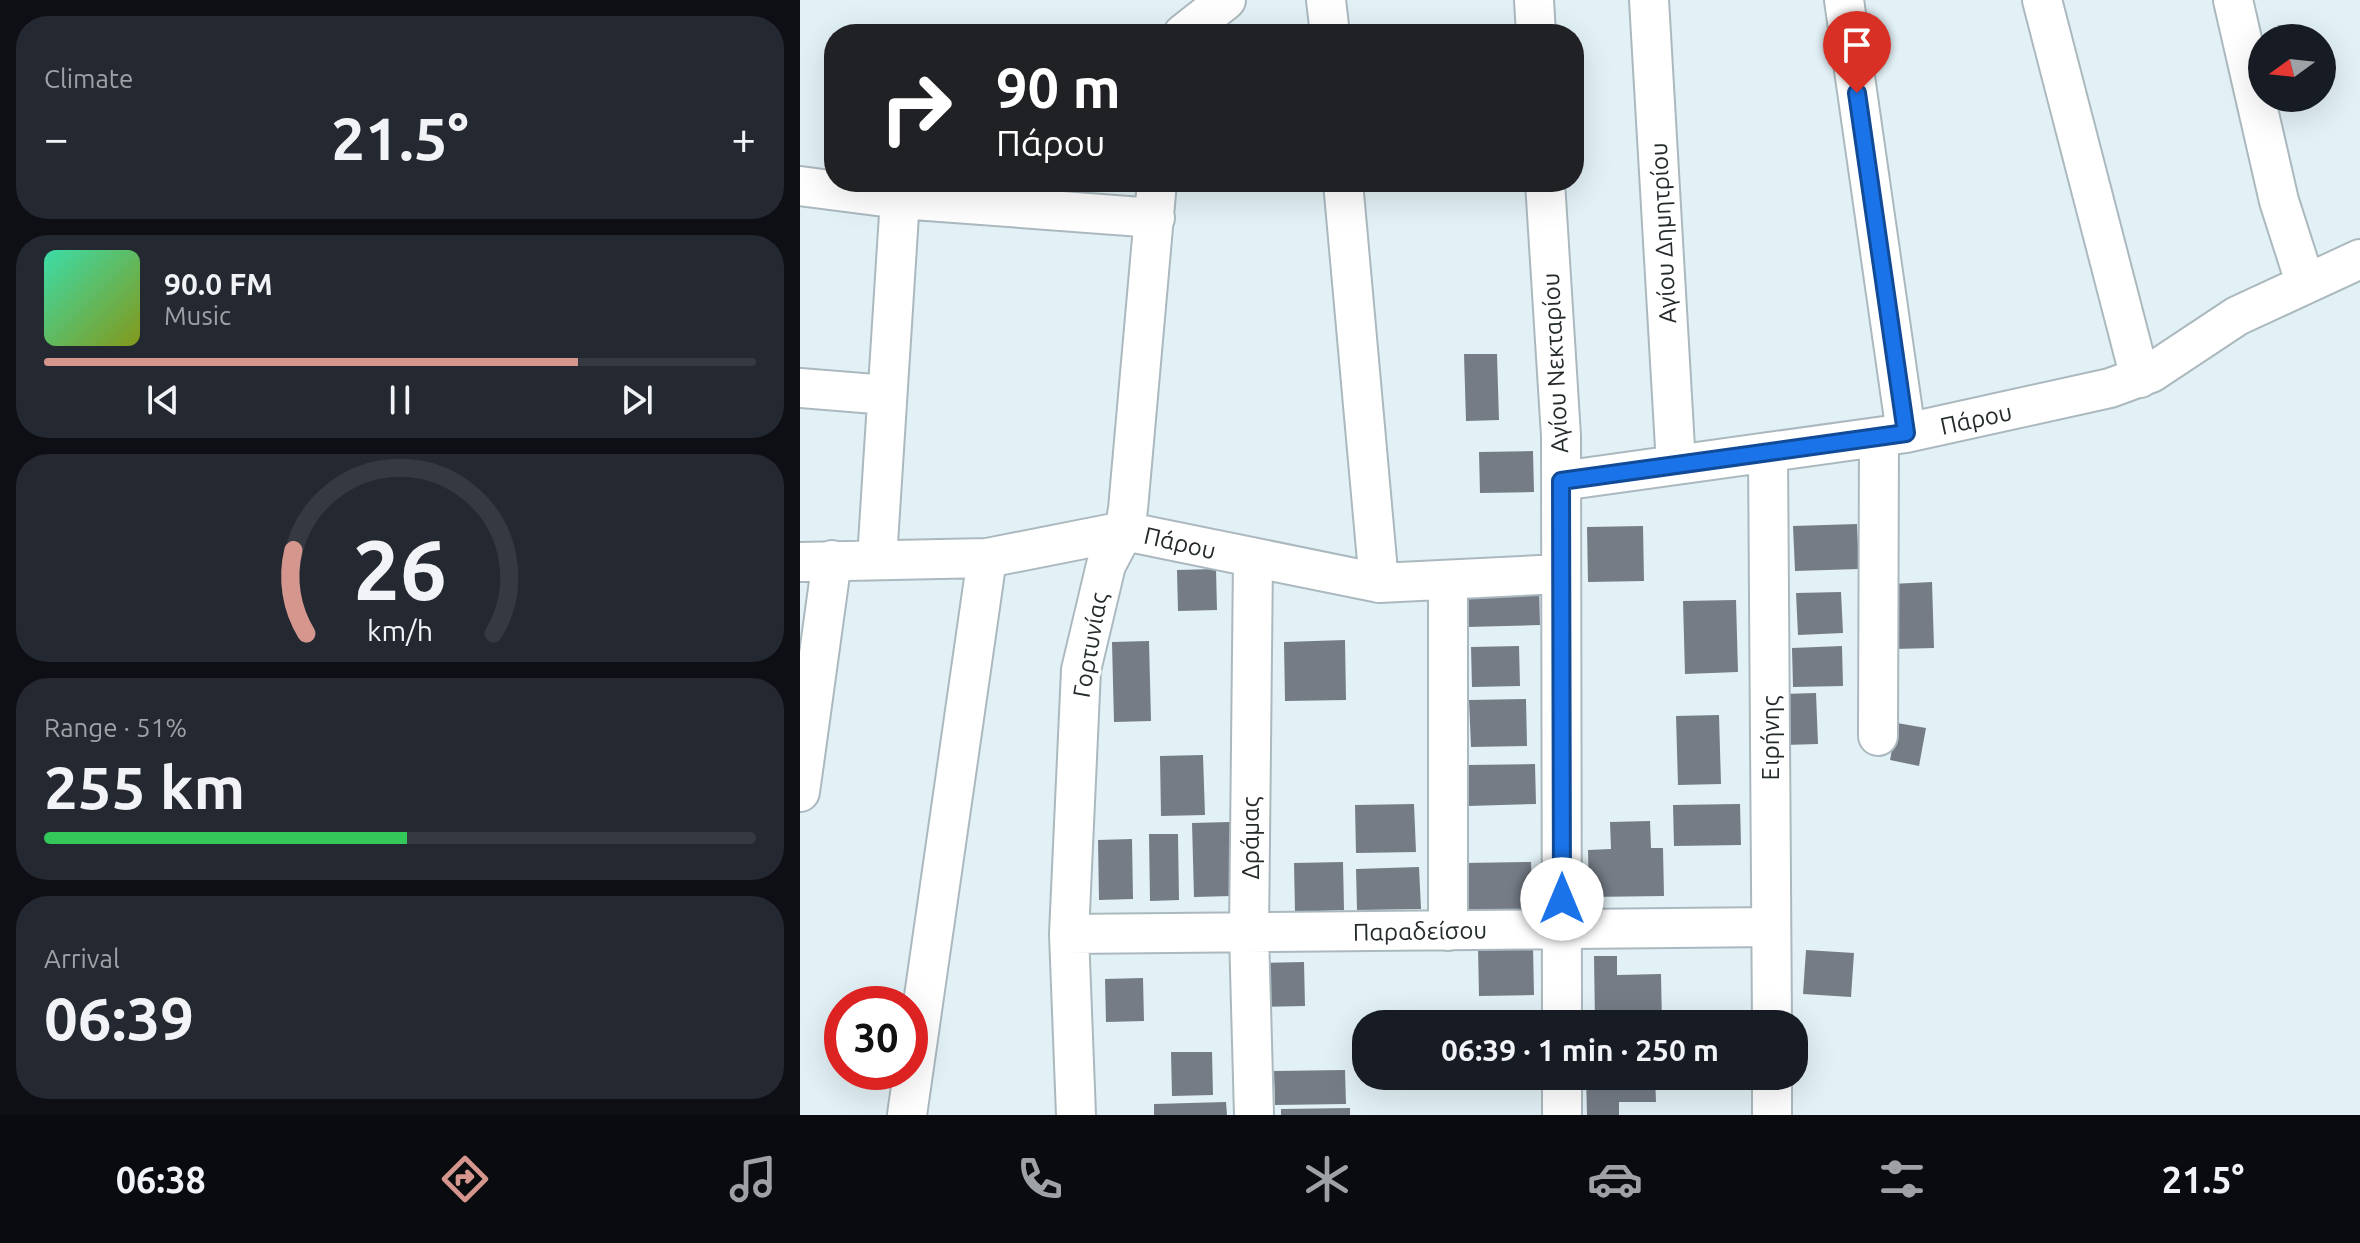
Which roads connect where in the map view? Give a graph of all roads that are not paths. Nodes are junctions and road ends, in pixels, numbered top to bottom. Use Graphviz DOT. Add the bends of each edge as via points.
graph roads {
  1 [pos="1226,0"];
  2 [pos="1326,0"];
  3 [pos="1534,0"];
  4 [pos="1649,0"];
  5 [pos="1844,0"];
  6 [pos="2042,0"];
  7 [pos="2233,0"];
  8 [pos="1196,24"];
  9 [pos="1329,24"];
  10 [pos="1535,24"];
  11 [pos="800,186"];
  12 [pos="824,189"];
  13 [pos="846,192"];
  14 [pos="1344,192"];
  15 [pos="1546,192"];
  16 [pos="900,199"];
  17 [pos="1156,200"];
  18 [pos="2360,259"];
  19 [pos="2305,282"];
  20 [pos="2140,378"];
  21 [pos="800,388"];
  22 [pos="887,395"];
  23 [pos="1893,435"];
  24 [pos="1768,453"];
  25 [pos="1676,465"];
  26 [pos="1561,481"];
  27 [pos="1124,531"];
  28 [pos="987,558"];
  29 [pos="877,559"];
  30 [pos="1253,560"];
  31 [pos="816,561"];
  32 [pos="1560,574"];
  33 [pos="1448,580"];
  34 [pos="1379,583"];
  35 [pos="1878,736"];
  36 [pos="800,792"];
  37 [pos="1771,927"];
  38 [pos="1562,929"];
  39 [pos="1448,931"];
  40 [pos="1249,933"];
  41 [pos="1069,934"];
  42 [pos="1562,1010"];
  43 [pos="1772,1010"];
  44 [pos="1562,1090"];
  45 [pos="1772,1090"];
  46 [pos="907,1115"];
  47 [pos="1076,1115"];
  48 [pos="1254,1115"];
  49 [pos="1562,1115"];
  50 [pos="1772,1115"];
  1 -- 8 [label="street"];
  2 -- 9 [label="street"];
  3 -- 10 [label="street"];
  4 -- 25 [label="street, Αγίου Δημητρίου"];
  5 -- 23 [label="street"];
  6 -- 20 [label="street"];
  7 -- 19 [label="street" via="2279,201"];
  11 -- 12 [label="street"];
  13 -- 16 [label="street"];
  14 -- 34 [label="street"];
  15 -- 26 [label="street, Αγίου Νεκταρίου"];
  16 -- 17 [label="street"];
  16 -- 22 [label="street"];
  17 -- 27 [label="street, Γορτυνίας"];
  18 -- 19 [label="street, Πάρου"];
  19 -- 20 [label="street, Πάρου" via="2237,316"];
  20 -- 23 [label="street, Πάρου" via="2080,396"];
  21 -- 22 [label="street"];
  22 -- 29 [label="street"];
  23 -- 24 [label="street, Πάρου"];
  23 -- 35 [label="street"];
  24 -- 25 [label="street, Πάρου"];
  24 -- 37 [label="street, Ειρήνης"];
  25 -- 26 [label="street, Πάρου"];
  26 -- 32 [label="street, Αγίου Νεκταρίου"];
  27 -- 28 [label="street, Πάρου"];
  27 -- 30 [label="street, Πάρου"];
  27 -- 41 [label="street, Γορτυνίας" via="1106,565 1081,670"];
  28 -- 29 [label="street, Πάρου"];
  28 -- 46 [label="street"];
  29 -- 31 [label="street, Πάρου"];
  30 -- 34 [label="street, Πάρου"];
  30 -- 40 [label="street, Δράμας"];
  31 -- 36 [label="street"];
  32 -- 33 [label="street, Πάρου"];
  32 -- 38 [label="street, Αγίου Νεκταρίου"];
  33 -- 34 [label="street, Πάρου"];
  33 -- 39 [label="street"];
  37 -- 38 [label="street, Παραδείσου"];
  37 -- 43 [label="street, Ειρήνης"];
  38 -- 39 [label="street, Παραδείσου"];
  38 -- 42 [label="street, Αγίου Νεκταρίου"];
  39 -- 40 [label="street, Παραδείσου"];
  40 -- 41 [label="street, Παραδείσου"];
  40 -- 48 [label="street, Δράμας"];
  41 -- 47 [label="street, Γορτυνίας"];
  44 -- 49 [label="street"];
  45 -- 50 [label="street"];
}
